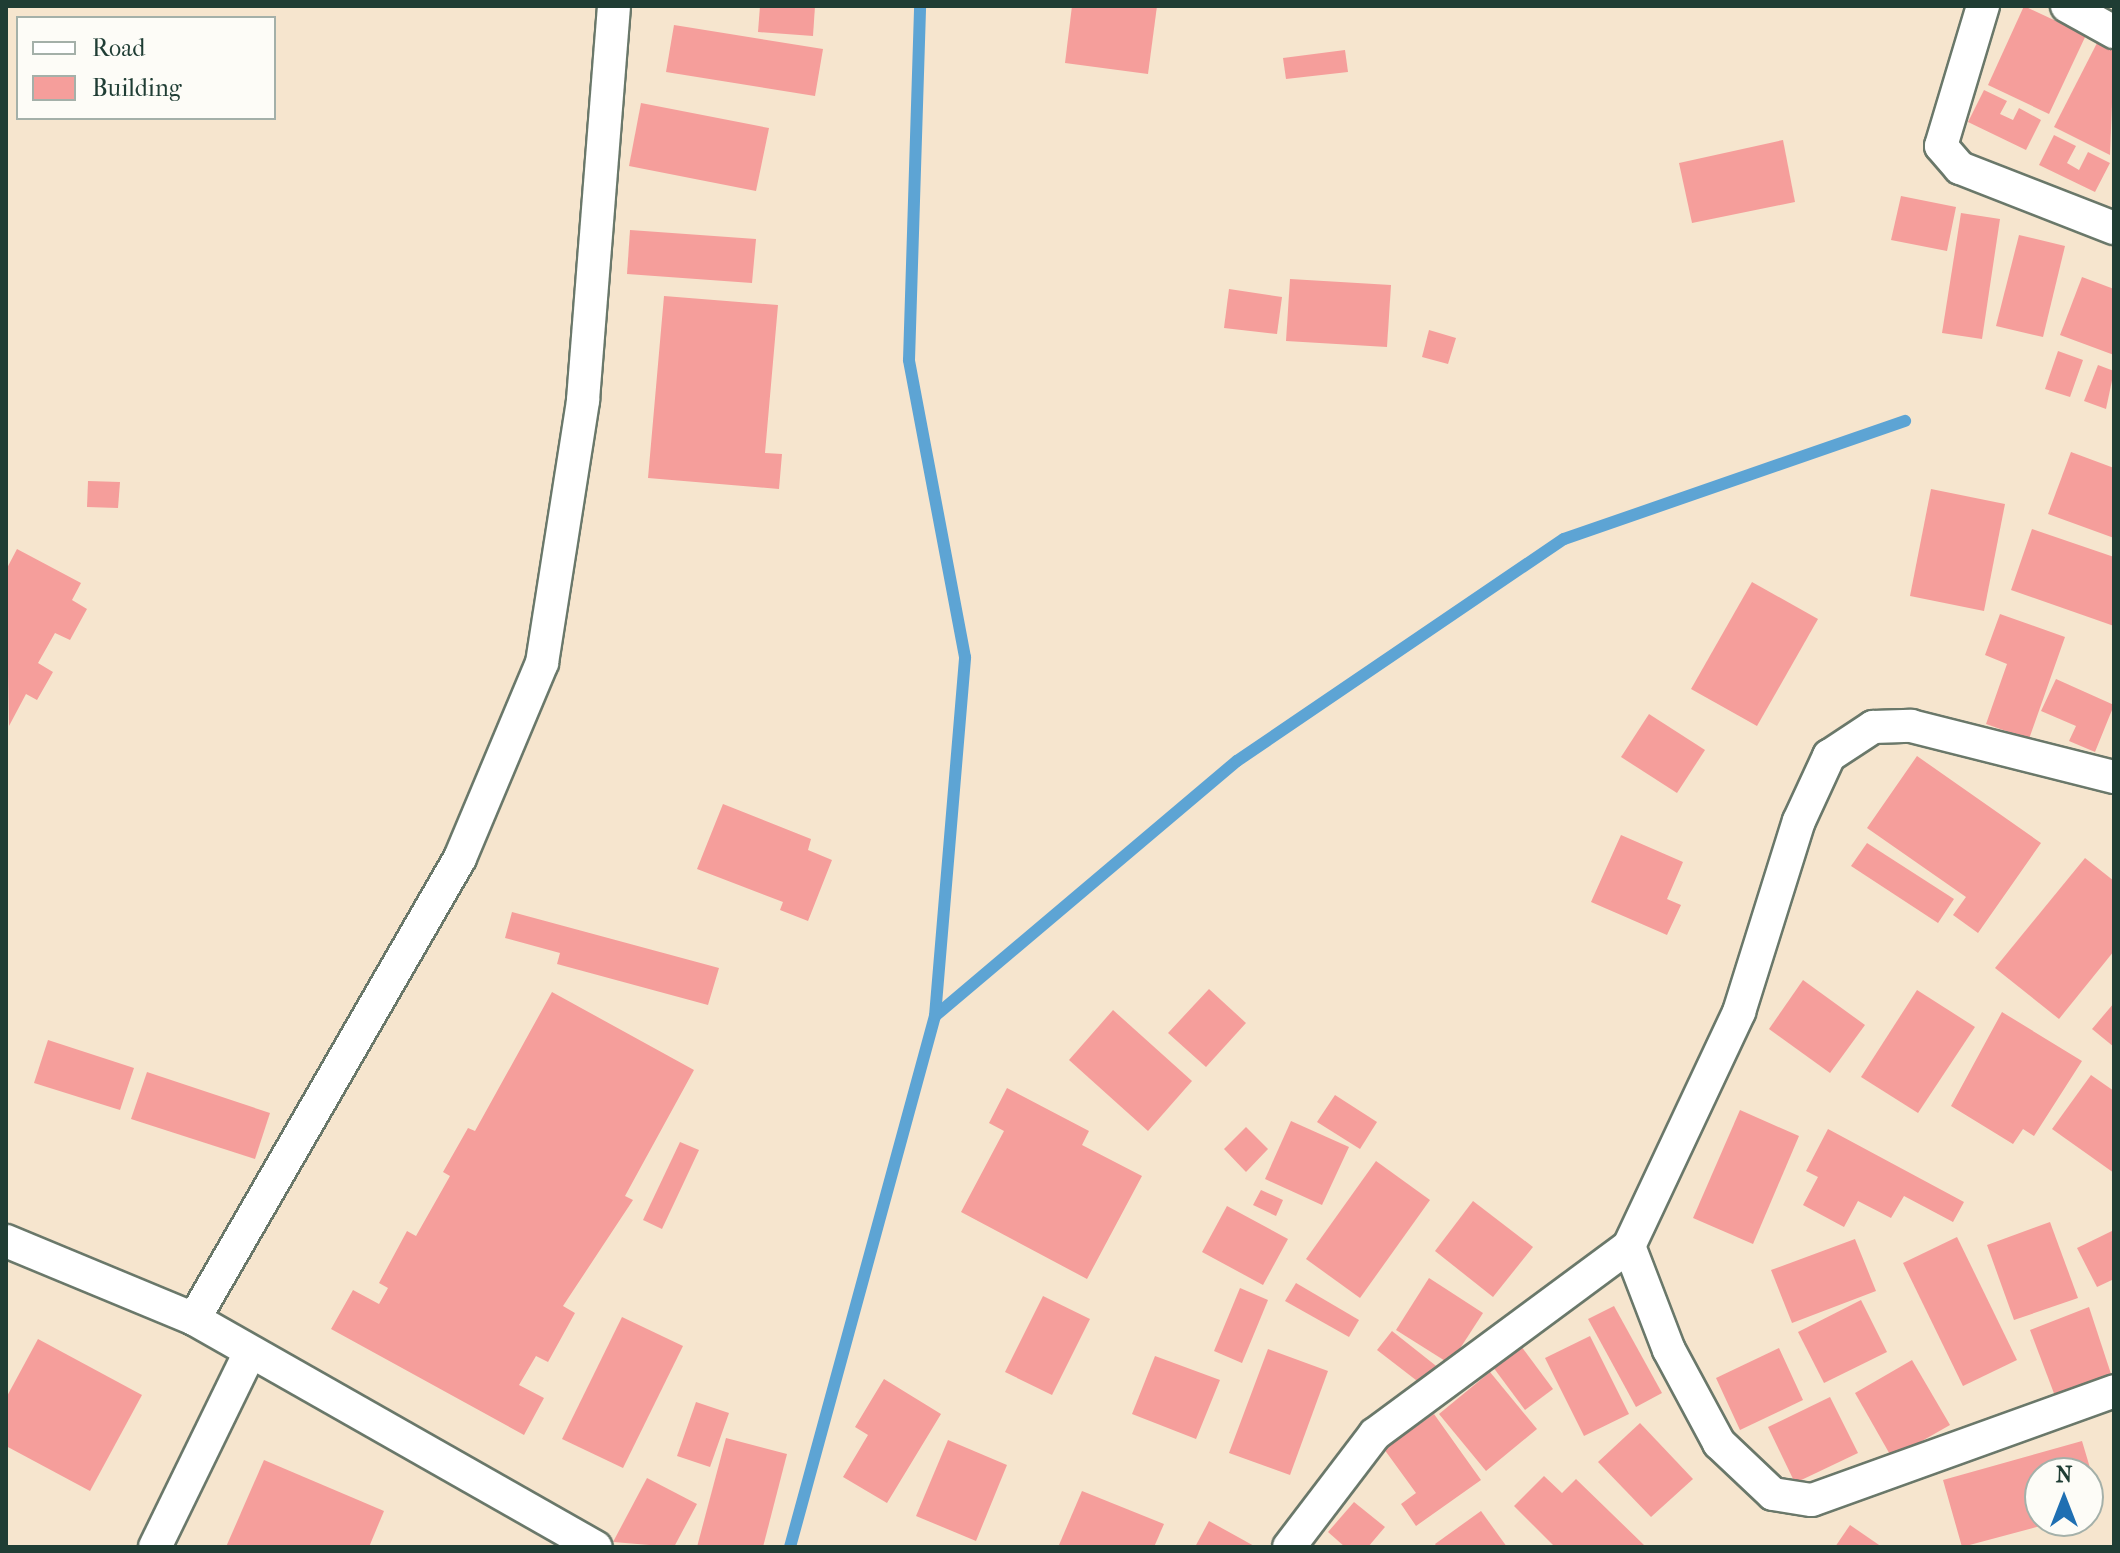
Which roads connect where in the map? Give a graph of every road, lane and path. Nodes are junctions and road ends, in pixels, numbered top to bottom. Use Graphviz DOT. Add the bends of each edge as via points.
graph roads {
  1 [pos="614,6"];
  2 [pos="1983,6"];
  3 [pos="2067,6"];
  4 [pos="2114,32"];
  5 [pos="2114,228"];
  6 [pos="2114,777"];
  7 [pos="6,1241"];
  8 [pos="1629,1246"];
  9 [pos="194,1319"];
  10 [pos="250,1352"];
  11 [pos="2114,1391"];
  12 [pos="155,1547"];
  13 [pos="596,1547"];
  14 [pos="1289,1547"];
  1 -- 9 [label="street" via="583,400 542,663 460,858"];
  2 -- 5 [label="street" via="1941,146 1960,168"];
  3 -- 4 [label="street"];
  6 -- 8 [label="street" via="1911,726 1873,727 1829,756 1799,821 1739,1012"];
  7 -- 9 [label="street"];
  8 -- 11 [label="street" via="1669,1350 1719,1443 1773,1494 1812,1500"];
  8 -- 14 [label="street" via="1375,1434"];
  9 -- 10 [label="street"];
  10 -- 12 [label="street"];
  10 -- 13 [label="street"];
}
